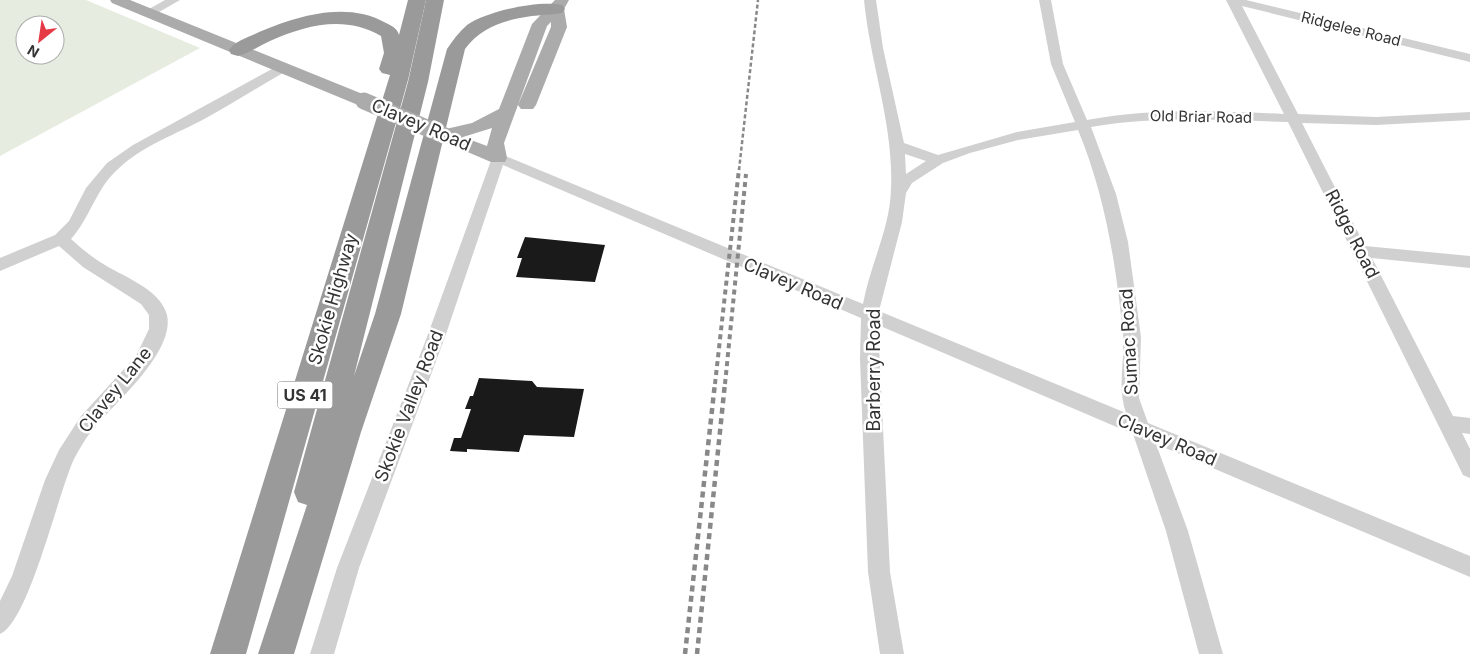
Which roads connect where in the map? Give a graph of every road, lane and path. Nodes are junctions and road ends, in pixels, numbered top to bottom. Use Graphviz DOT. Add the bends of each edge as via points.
graph roads {
  1 [pos="117,0"];
  2 [pos="174,0"];
  3 [pos="417,0"];
  4 [pos="435,0"];
  5 [pos="509,0"];
  6 [pos="870,0"];
  7 [pos="1045,0"];
  8 [pos="1233,0"];
  9 [pos="558,3"];
  10 [pos="302,4"];
  11 [pos="148,13"];
  12 [pos="278,27"];
  13 [pos="232,47"];
  14 [pos="1470,58"];
  15 [pos="282,67"];
  16 [pos="509,110"];
  17 [pos="1470,116"];
  18 [pos="1294,120"];
  19 [pos="1082,124"];
  20 [pos="443,135"];
  21 [pos="897,146"];
  22 [pos="498,158"];
  23 [pos="938,160"];
  24 [pos="899,192"];
  25 [pos="60,239"];
  26 [pos="1360,252"];
  27 [pos="346,256"];
  28 [pos="1470,262"];
  29 [pos="0,265"];
  30 [pos="870,316"];
  31 [pos="1447,424"];
  32 [pos="1470,426"];
  33 [pos="1141,430"];
  34 [pos="1470,469"];
  35 [pos="1470,567"];
  36 [pos="0,623"];
  37 [pos="228,654"];
  38 [pos="266,654"];
  39 [pos="276,654"];
  40 [pos="322,654"];
  41 [pos="892,654"];
  42 [pos="1211,654"];
  1 -- 11 [label="main road, Clavey Road"];
  2 -- 11 [label="street"];
  3 -- 27 [label="highway, Skokie Highway / US 41" via="398,80"];
  4 -- 38 [label="highway, Skokie Highway / US 41" via="413,103"];
  5 -- 9 [label="highway"];
  6 -- 21 [label="street, Barberry Road" via="876,49"];
  7 -- 19 [label="street, Sumac Road" via="1057,64"];
  8 -- 14 [label="street, Ridgelee Road"];
  8 -- 18 [label="street, Ridge Road"];
  9 -- 16 [label="main road, Skokie Valley Road" via="540,24"];
  9 -- 22 [label="main road, Skokie Valley Road" via="559,27 510,146"];
  9 -- 39 [label="highway" via="483,23 461,39 456,49 388,314 346,432"];
  10 -- 13 [label="highway"];
  11 -- 13 [label="main road, Clavey Road"];
  12 -- 13 [label="highway"];
  12 -- 15 [label="main road" via="261,44 265,53"];
  12 -- 27 [label="highway" via="306,18 341,14 370,19 390,33 393,53 353,195"];
  13 -- 15 [label="main road, Clavey Road"];
  15 -- 20 [label="main road, Clavey Road, bridge"];
  15 -- 25 [label="street" via="112,166 91,192 75,224"];
  16 -- 20 [label="main road" via="476,129"];
  16 -- 22 [label="main road, Skokie Valley Road" via="496,143"];
  17 -- 18 [label="street, Old Briar Road" via="1376,121"];
  18 -- 19 [label="street, Old Briar Road" via="1172,115"];
  18 -- 26 [label="street, Ridge Road"];
  19 -- 23 [label="street, Old Briar Road" via="1008,139"];
  19 -- 33 [label="street, Sumac Road" via="1108,194 1120,242 1132,337 1130,398"];
  20 -- 22 [label="main road, Clavey Road"];
  21 -- 23 [label="street"];
  21 -- 24 [label="street, Barberry Road"];
  22 -- 30 [label="street, Clavey Road"];
  22 -- 40 [label="street, Skokie Valley Road" via="436,337 348,568"];
  23 -- 24 [label="street, Old Briar Road" via="907,180"];
  24 -- 30 [label="street, Barberry Road"];
  25 -- 29 [label="street"];
  25 -- 36 [label="street, Clavey Lane" via="89,263 140,293 158,315 158,333 137,367 101,405 68,451 13,603"];
  26 -- 28 [label="street"];
  26 -- 31 [label="street, Ridge Road"];
  27 -- 37 [label="highway, Skokie Highway / US 41"];
  30 -- 33 [label="street, Clavey Road"];
  30 -- 41 [label="street, Barberry Road" via="880,590"];
  31 -- 32 [label="street"];
  31 -- 34 [label="street, Ridge Road"];
  33 -- 35 [label="street, Clavey Road"];
  33 -- 42 [label="street, Sumac Road" via="1176,531"];
}
